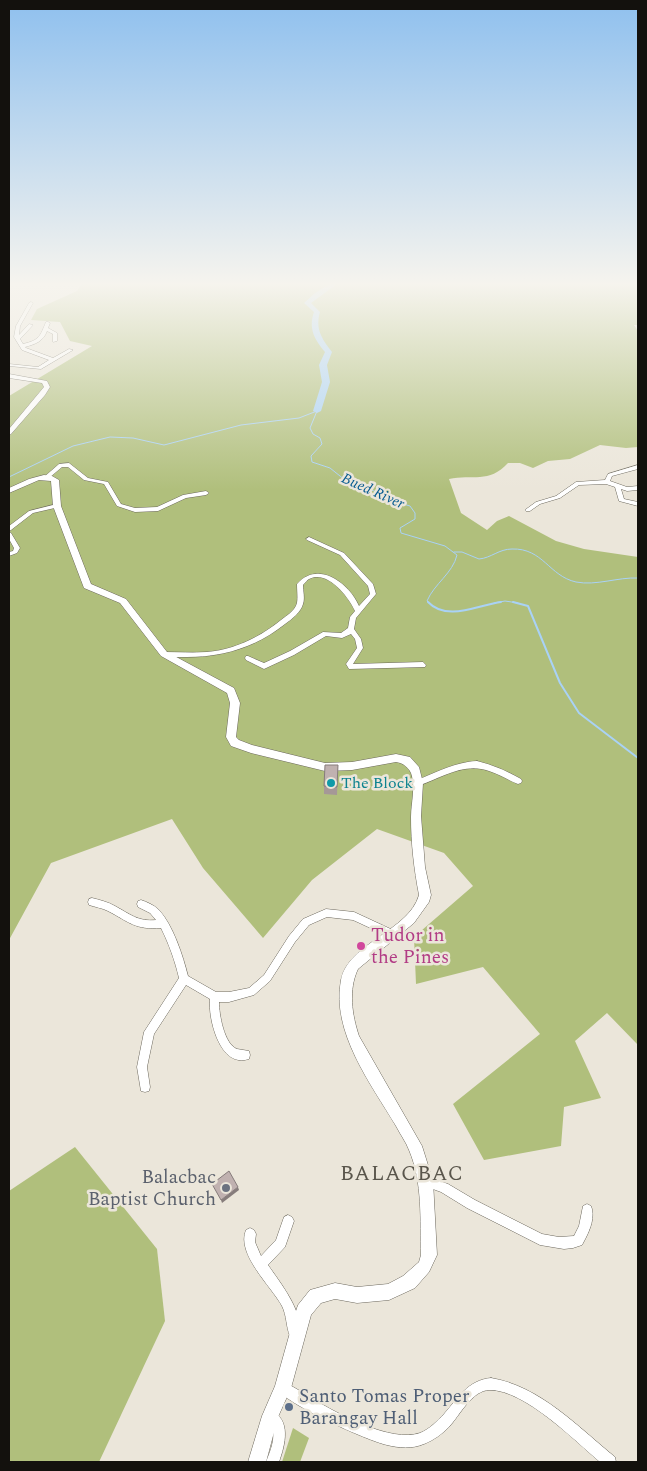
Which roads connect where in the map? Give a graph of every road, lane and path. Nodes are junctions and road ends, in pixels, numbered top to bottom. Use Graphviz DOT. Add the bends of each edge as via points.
graph roads {
  1 [pos="32,353"];
  2 [pos="66,353"];
  3 [pos="53,360"];
  4 [pos="9,365"];
  5 [pos="9,376"];
  6 [pos="9,433"];
  7 [pos="638,467"];
  8 [pos="47,477"];
  9 [pos="607,482"];
  10 [pos="617,485"];
  11 [pos="638,488"];
  12 [pos="9,491"];
  13 [pos="206,493"];
  14 [pos="638,504"];
  15 [pos="57,506"];
  16 [pos="528,510"];
  17 [pos="9,527"];
  18 [pos="9,534"];
  19 [pos="309,539"];
  20 [pos="9,554"];
  21 [pos="358,610"];
  22 [pos="351,629"];
  23 [pos="164,654"];
  24 [pos="248,658"];
  25 [pos="422,665"];
  26 [pos="518,781"];
  27 [pos="418,783"];
  28 [pos="92,902"];
  29 [pos="141,904"];
  30 [pos="162,924"];
  31 [pos="392,934"];
  32 [pos="184,979"];
  33 [pos="215,997"];
  34 [pos="245,1055"];
  35 [pos="145,1087"];
  36 [pos="426,1181"];
  37 [pos="587,1210"];
  38 [pos="288,1220"];
  39 [pos="250,1234"];
  40 [pos="261,1264"];
  41 [pos="295,1346"];
  42 [pos="282,1388"];
  43 [pos="270,1416"];
  44 [pos="257,1462"];
  45 [pos="274,1462"];
  46 [pos="610,1462"];
  1 -- 3 [label="street"];
  2 -- 3 [label="street"];
  3 -- 4 [label="street" via="36,368"];
  5 -- 6 [label="main road" via="44,382 47,386"];
  7 -- 9 [label="street" via="610,475"];
  8 -- 12 [label="main road"];
  8 -- 13 [label="street" via="61,465 70,466 86,479 104,482 119,505 135,510 158,509 185,496"];
  8 -- 15 [label="main road" via="55,480"];
  9 -- 10 [label="street"];
  9 -- 16 [label="street" via="577,483 558,497 542,501"];
  10 -- 11 [label="street" via="628,490"];
  10 -- 14 [label="street" via="621,500"];
  15 -- 17 [label="street" via="31,512"];
  15 -- 23 [label="main road" via="87,586 123,601"];
  18 -- 20 [label="street" via="17,548"];
  19 -- 21 [label="street" via="342,554 374,589 372,598"];
  21 -- 22 [label="street" via="351,620"];
  21 -- 23 [label="street" via="332,580 322,575 308,576 300,584 298,610 261,636 213,654"];
  22 -- 24 [label="street" via="338,638 325,634 264,666"];
  22 -- 25 [label="street" via="360,648 349,664 351,668"];
  23 -- 27 [label="main road" via="231,691 235,703 231,737 235,743 251,750 325,767 396,758 406,760"];
  26 -- 27 [label="street" via="499,770 475,763 459,765"];
  27 -- 31 [label="main road" via="416,816 425,895 410,919"];
  28 -- 30 [label="street" via="136,923"];
  29 -- 30 [label="street" via="153,910"];
  30 -- 32 [label="street" via="177,954"];
  31 -- 33 [label="street" via="353,916 318,915 302,924 254,992 238,998"];
  31 -- 36 [label="main road" via="354,965 346,986 347,1018 354,1039 415,1146"];
  32 -- 33 [label="street"];
  32 -- 35 [label="street" via="149,1032 142,1067"];
  33 -- 34 [label="street" via="215,1014 226,1044 233,1053"];
  36 -- 37 [label="street" via="540,1239 552,1242 578,1241 585,1227"];
  36 -- 41 [label="main road" via="429,1255 424,1268 409,1282 389,1292 358,1295 335,1291 316,1296 304,1311"];
  38 -- 40 [label="street" via="281,1242"];
  39 -- 40 [label="street" via="250,1246"];
  40 -- 41 [label="street" via="286,1301"];
  41 -- 42 [label="main road"];
  42 -- 43 [label="main road"];
  42 -- 46 [label="street" via="362,1430 399,1442 428,1436 440,1428 470,1392 492,1383 528,1396"];
  43 -- 44 [label="main road"];
  43 -- 45 [label="street" via="278,1422 281,1434"];
}
